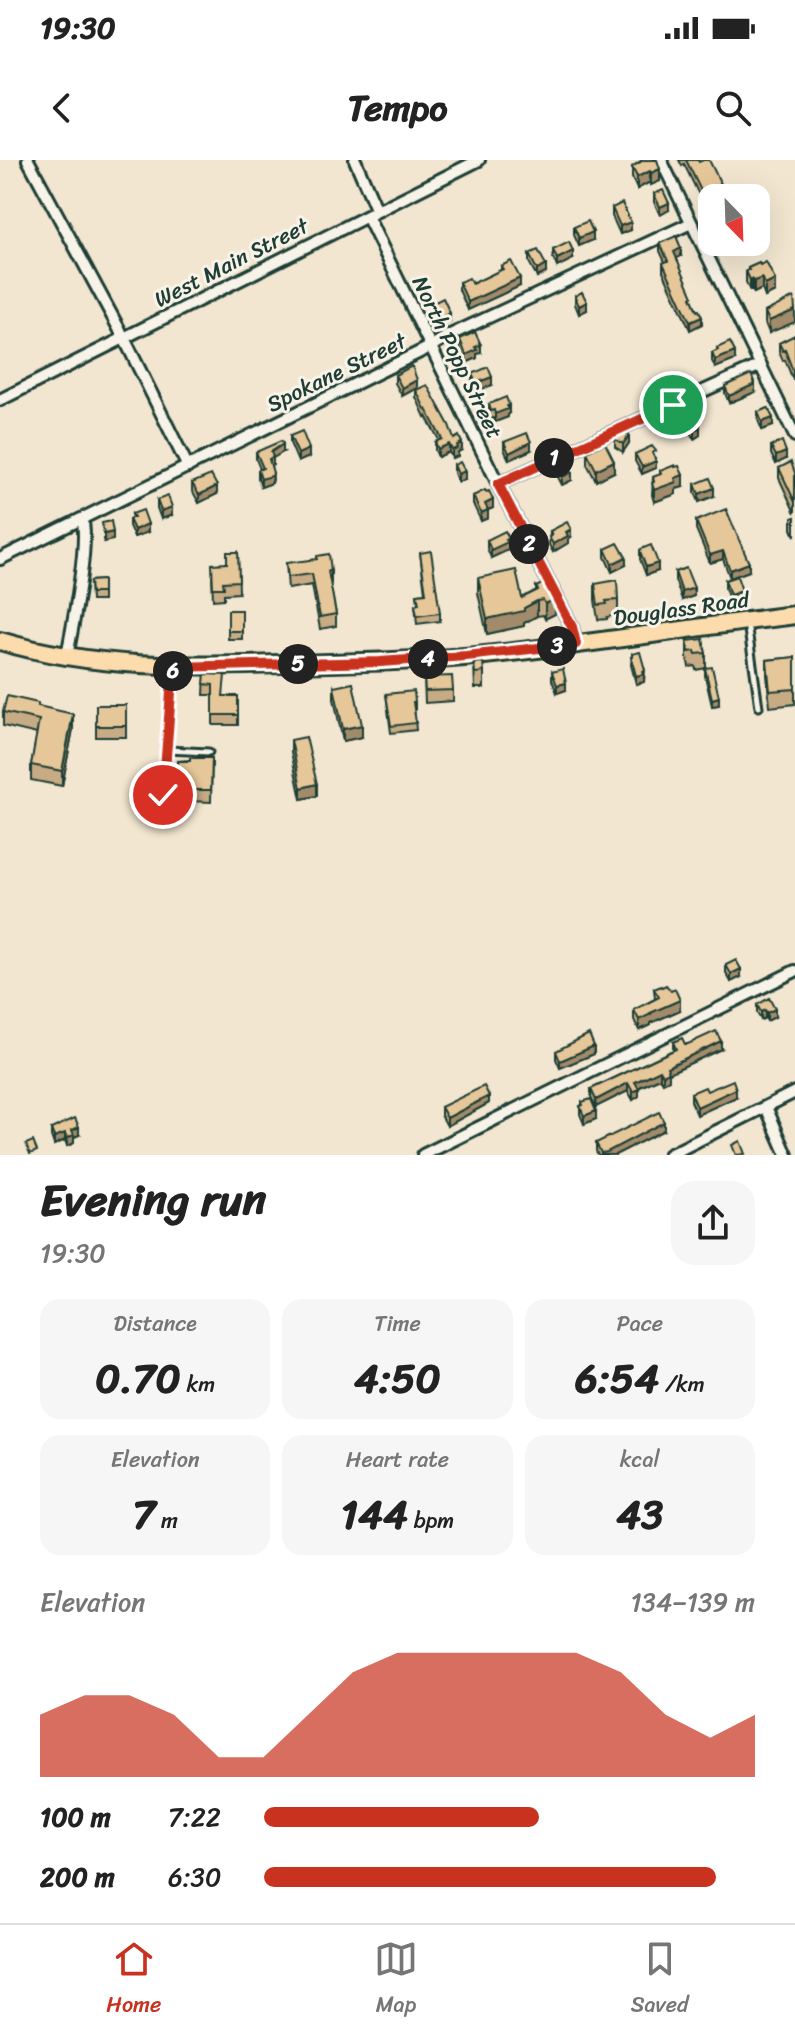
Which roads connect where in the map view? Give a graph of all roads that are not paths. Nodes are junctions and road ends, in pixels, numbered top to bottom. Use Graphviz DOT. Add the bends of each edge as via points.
graph roads {
  1 [pos="28,160"];
  2 [pos="355,160"];
  3 [pos="479,160"];
  4 [pos="661,160"];
  5 [pos="372,213"];
  6 [pos="691,223"];
  7 [pos="124,338"];
  8 [pos="430,347"];
  9 [pos="761,365"];
  10 [pos="0,400"];
  11 [pos="795,436"];
  12 [pos="188,467"];
  13 [pos="498,484"];
  14 [pos="82,519"];
  15 [pos="0,559"];
  16 [pos="795,615"];
  17 [pos="746,622"];
  18 [pos="0,641"];
  19 [pos="576,644"];
  20 [pos="67,656"];
  21 [pos="173,667"];
  22 [pos="759,707"];
  23 [pos="167,750"];
  24 [pos="209,752"];
  25 [pos="163,795"];
  26 [pos="795,971"];
  27 [pos="795,1092"];
  28 [pos="766,1107"];
  29 [pos="423,1155"];
  30 [pos="669,1155"];
  31 [pos="787,1155"];
  1 -- 7 [label="street"];
  2 -- 5 [label="street, North Popp Street"];
  3 -- 5 [label="street, West Main Street"];
  4 -- 6 [label="street"];
  5 -- 7 [label="street, West Main Street"];
  5 -- 8 [label="street, North Popp Street"];
  6 -- 8 [label="street, Spokane Street"];
  6 -- 9 [label="street"];
  7 -- 10 [label="street, West Main Street"];
  7 -- 12 [label="street"];
  8 -- 12 [label="street, Spokane Street"];
  8 -- 13 [label="street, North Popp Street"];
  9 -- 11 [label="street"];
  9 -- 13 [label="street"];
  12 -- 14 [label="street, Spokane Street"];
  13 -- 19 [label="street, North Popp Street"];
  14 -- 15 [label="street, Spokane Street"];
  14 -- 20 [label="street" via="85,530"];
  16 -- 17 [label="main road, Douglass Road"];
  17 -- 19 [label="main road, Douglass Road"];
  17 -- 22 [label="lane"];
  18 -- 20 [label="main road, Douglass Road"];
  19 -- 21 [label="main road, Douglass Road" via="380,662"];
  20 -- 21 [label="main road, Douglass Road"];
  21 -- 23 [label="lane"];
  23 -- 24 [label="lane"];
  23 -- 25 [label="lane"];
  26 -- 29 [label="street"];
  27 -- 28 [label="street"];
  28 -- 30 [label="street"];
  28 -- 31 [label="street"];
}
